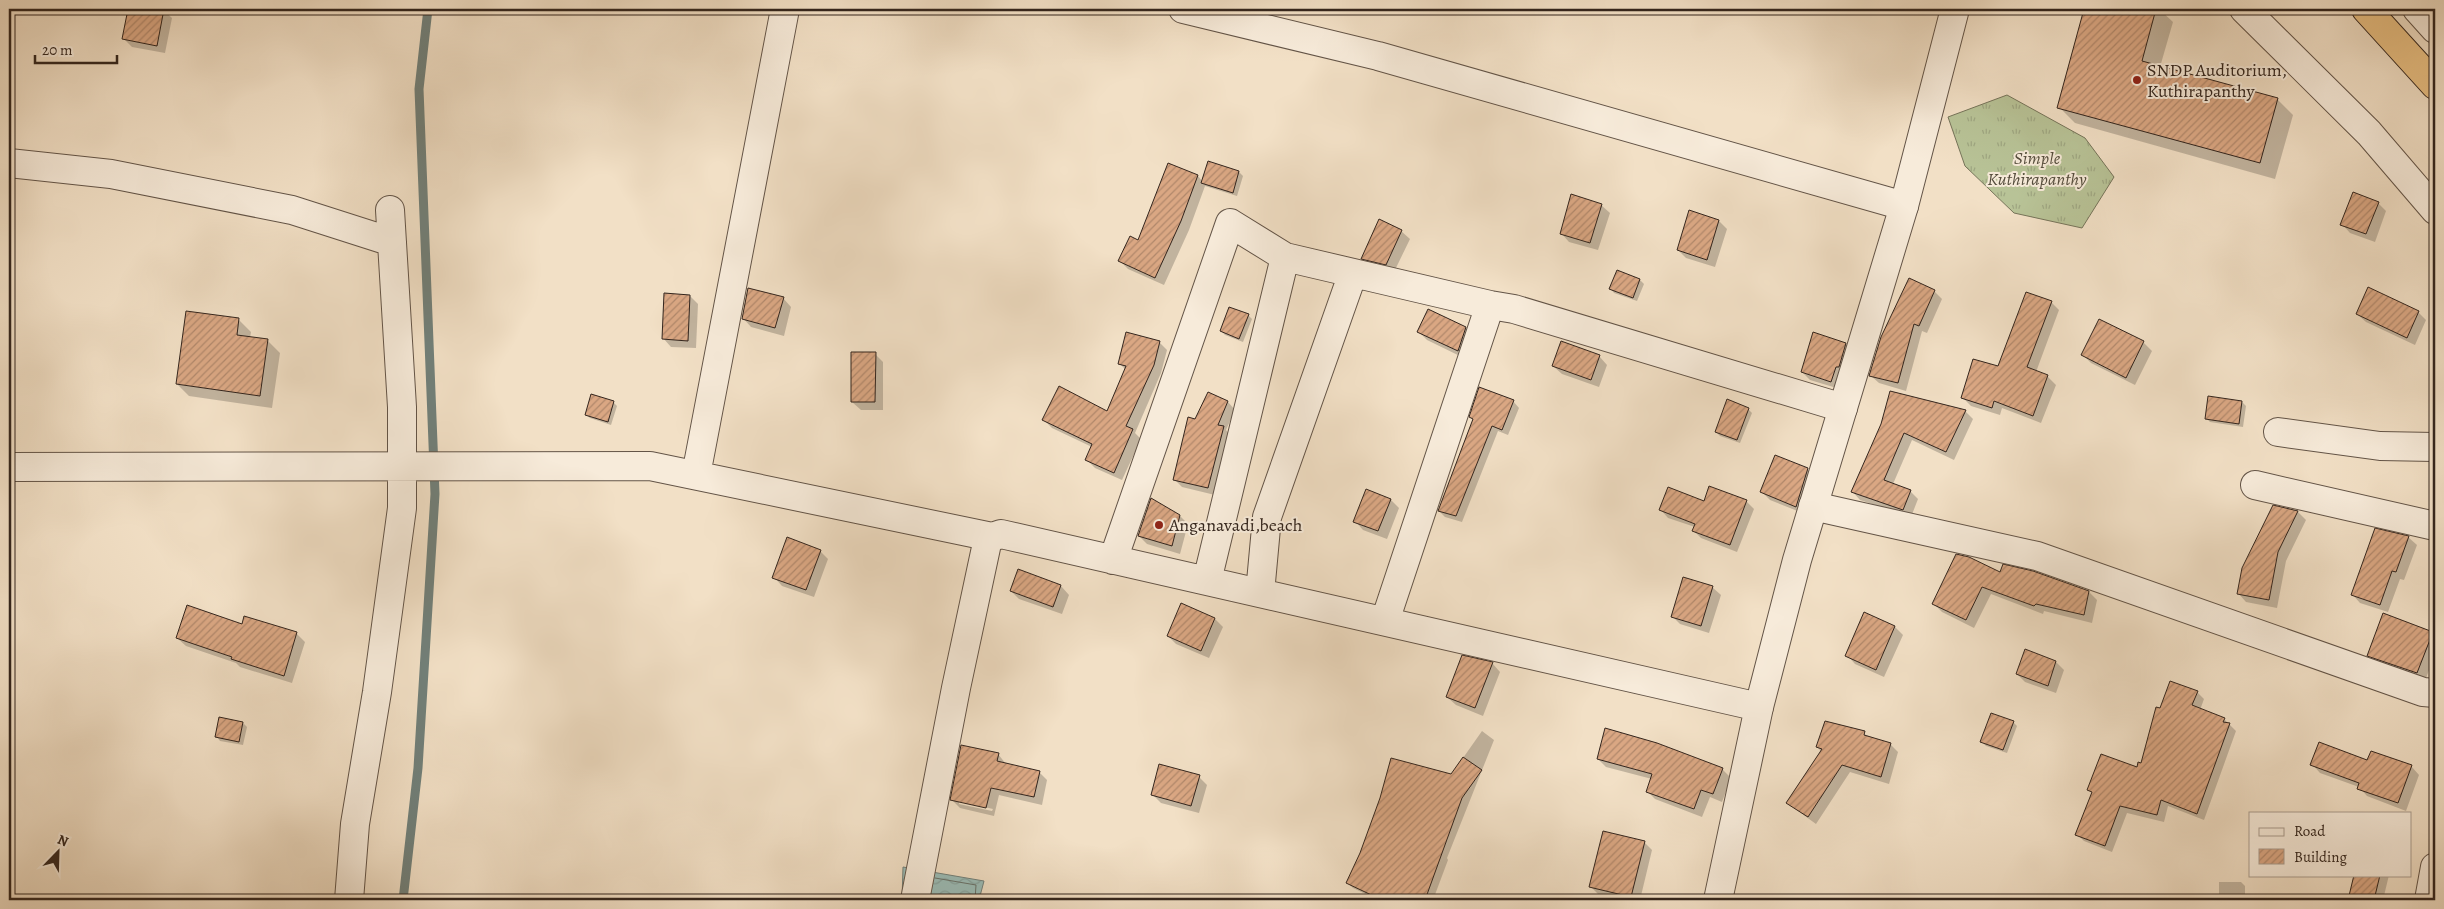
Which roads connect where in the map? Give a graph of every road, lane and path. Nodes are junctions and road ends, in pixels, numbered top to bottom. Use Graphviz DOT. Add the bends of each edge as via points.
graph roads {
  1 [pos="785,9"];
  2 [pos="1184,9"];
  3 [pos="1955,9"];
  4 [pos="2244,9"];
  5 [pos="2366,9"];
  6 [pos="2417,9"];
  7 [pos="2435,29"];
  8 [pos="2435,85"];
  9 [pos="9,163"];
  10 [pos="1904,206"];
  11 [pos="390,210"];
  12 [pos="2435,210"];
  13 [pos="392,242"];
  14 [pos="1286,257"];
  15 [pos="1353,273"];
  16 [pos="1490,305"];
  17 [pos="1843,408"];
  18 [pos="2278,432"];
  19 [pos="2435,447"];
  20 [pos="9,467"];
  21 [pos="402,467"];
  22 [pos="696,475"];
  23 [pos="2254,485"];
  24 [pos="1813,506"];
  25 [pos="2435,526"];
  26 [pos="992,537"];
  27 [pos="1113,560"];
  28 [pos="1207,581"];
  29 [pos="1260,593"];
  30 [pos="1385,621"];
  31 [pos="2435,693"];
  32 [pos="1759,707"];
  33 [pos="2435,867"];
  34 [pos="349,900"];
  35 [pos="915,900"];
  36 [pos="1718,900"];
  37 [pos="2429,900"];
  1 -- 22 [label="street"];
  2 -- 10 [label="street" via="1378,56"];
  3 -- 10 [label="street"];
  4 -- 12 [label="street" via="2369,133"];
  5 -- 8 [label="highway"];
  6 -- 7 [label="street"];
  9 -- 13 [label="street" via="111,174 292,210"];
  10 -- 17 [label="street"];
  11 -- 13 [label="street"];
  13 -- 21 [label="street" via="402,407"];
  14 -- 15 [label="street"];
  14 -- 27 [label="street" via="1230,223"];
  14 -- 28 [label="street"];
  15 -- 16 [label="street"];
  15 -- 29 [label="street" via="1267,517"];
  16 -- 17 [label="street" via="1514,309"];
  16 -- 30 [label="street"];
  17 -- 24 [label="street"];
  18 -- 19 [label="street" via="2380,446"];
  20 -- 21 [label="street"];
  21 -- 22 [label="street" via="650,466"];
  21 -- 34 [label="street" via="402,508 355,824"];
  22 -- 26 [label="street"];
  23 -- 25 [label="street"];
  24 -- 31 [label="street" via="2037,556 2414,689"];
  24 -- 32 [label="street"];
  26 -- 27 [label="street" via="1001,534"];
  26 -- 35 [label="street" via="986,543"];
  27 -- 28 [label="street"];
  28 -- 29 [label="street"];
  29 -- 30 [label="street"];
  30 -- 32 [label="street"];
  32 -- 36 [label="street"];
  33 -- 37 [label="street"];
}
